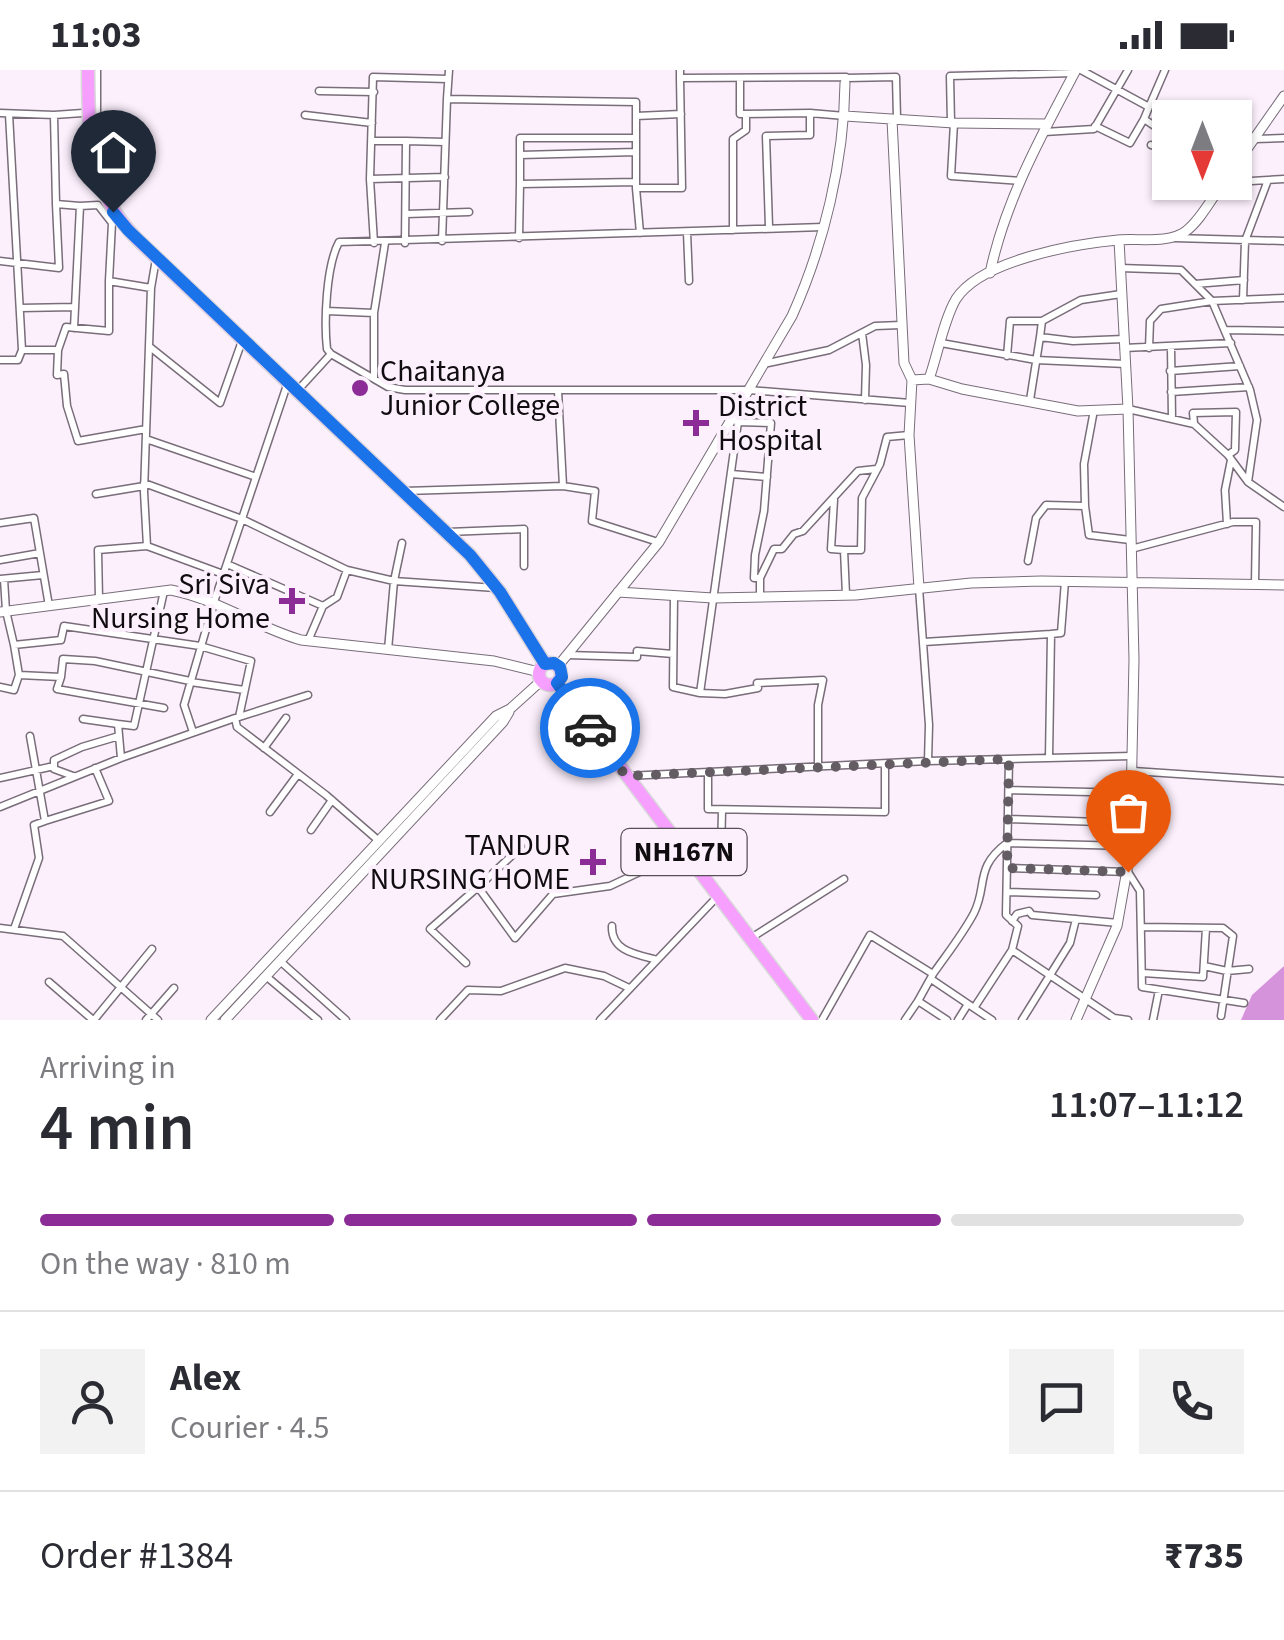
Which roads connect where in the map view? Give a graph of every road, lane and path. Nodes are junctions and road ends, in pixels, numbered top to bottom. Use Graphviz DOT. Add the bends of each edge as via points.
graph roads {
  1 [pos="88,70"];
  2 [pos="97,70"];
  3 [pos="1128,70"];
  4 [pos="1165,70"];
  5 [pos="1077,71"];
  6 [pos="680,74"];
  7 [pos="448,75"];
  8 [pos="740,78"];
  9 [pos="846,80"];
  10 [pos="319,91"];
  11 [pos="1117,91"];
  12 [pos="374,92"];
  13 [pos="1284,96"];
  14 [pos="447,98"];
  15 [pos="1149,107"];
  16 [pos="810,112"];
  17 [pos="4,114"];
  18 [pos="682,114"];
  19 [pos="746,114"];
  20 [pos="54,115"];
  21 [pos="305,115"];
  22 [pos="636,116"];
  23 [pos="845,116"];
  24 [pos="1144,119"];
  25 [pos="894,120"];
  26 [pos="372,123"];
  27 [pos="952,123"];
  28 [pos="1152,125"];
  29 [pos="1096,126"];
  30 [pos="1045,128"];
  31 [pos="636,138"];
  32 [pos="1284,138"];
  33 [pos="1254,139"];
  34 [pos="372,141"];
  35 [pos="406,141"];
  36 [pos="445,142"];
  37 [pos="636,152"];
  38 [pos="520,155"];
  39 [pos="444,177"];
  40 [pos="406,178"];
  41 [pos="370,179"];
  42 [pos="1268,180"];
  43 [pos="1284,180"];
  44 [pos="1252,181"];
  45 [pos="1021,182"];
  46 [pos="520,184"];
  47 [pos="636,185"];
  48 [pos="1210,200"];
  49 [pos="56,204"];
  50 [pos="80,206"];
  51 [pos="469,212"];
  52 [pos="406,214"];
  53 [pos="443,214"];
  54 [pos="769,227"];
  55 [pos="824,227"];
  56 [pos="733,230"];
  57 [pos="688,232"];
  58 [pos="640,233"];
  59 [pos="519,238"];
  60 [pos="1168,238"];
  61 [pos="1118,240"];
  62 [pos="442,241"];
  63 [pos="1245,241"];
  64 [pos="1284,241"];
  65 [pos="374,243"];
  66 [pos="386,243"];
  67 [pos="405,243"];
  68 [pos="156,258"];
  69 [pos="0,262"];
  70 [pos="18,264"];
  71 [pos="1120,268"];
  72 [pos="990,272"];
  73 [pos="1244,280"];
  74 [pos="109,281"];
  75 [pos="690,282"];
  76 [pos="1195,284"];
  77 [pos="151,288"];
  78 [pos="1122,294"];
  79 [pos="1284,298"];
  80 [pos="1243,300"];
  81 [pos="1212,302"];
  82 [pos="75,307"];
  83 [pos="20,308"];
  84 [pos="327,312"];
  85 [pos="374,313"];
  86 [pos="1042,321"];
  87 [pos="901,325"];
  88 [pos="74,328"];
  89 [pos="1225,330"];
  90 [pos="1284,330"];
  91 [pos="862,333"];
  92 [pos="1040,336"];
  93 [pos="242,342"];
  94 [pos="942,343"];
  95 [pos="1124,344"];
  96 [pos="1231,344"];
  97 [pos="149,346"];
  98 [pos="1170,346"];
  99 [pos="1150,348"];
  100 [pos="22,350"];
  101 [pos="58,350"];
  102 [pos="331,354"];
  103 [pos="1007,356"];
  104 [pos="0,360"];
  105 [pos="1038,360"];
  106 [pos="768,363"];
  107 [pos="1126,364"];
  108 [pos="1240,366"];
  109 [pos="1170,371"];
  110 [pos="374,378"];
  111 [pos="929,379"];
  112 [pos="912,380"];
  113 [pos="292,388"];
  114 [pos="1249,388"];
  115 [pos="749,390"];
  116 [pos="558,391"];
  117 [pos="1171,392"];
  118 [pos="865,400"];
  119 [pos="1030,400"];
  120 [pos="910,403"];
  121 [pos="1128,409"];
  122 [pos="1094,410"];
  123 [pos="1172,419"];
  124 [pos="735,421"];
  125 [pos="1194,424"];
  126 [pos="146,429"];
  127 [pos="909,435"];
  128 [pos="146,440"];
  129 [pos="1230,457"];
  130 [pos="877,469"];
  131 [pos="731,474"];
  132 [pos="256,477"];
  133 [pos="767,477"];
  134 [pos="1248,482"];
  135 [pos="144,485"];
  136 [pos="562,486"];
  137 [pos="405,492"];
  138 [pos="96,494"];
  139 [pos="834,500"];
  140 [pos="1085,506"];
  141 [pos="1284,508"];
  142 [pos="242,519"];
  143 [pos="0,523"];
  144 [pos="1227,524"];
  145 [pos="446,532"];
  146 [pos="659,542"];
  147 [pos="402,544"];
  148 [pos="1130,545"];
  149 [pos="147,546"];
  150 [pos="844,550"];
  151 [pos="40,553"];
  152 [pos="0,560"];
  153 [pos="1028,561"];
  154 [pos="227,564"];
  155 [pos="524,566"];
  156 [pos="346,570"];
  157 [pos="223,574"];
  158 [pos="43,575"];
  159 [pos="760,578"];
  160 [pos="2,579"];
  161 [pos="394,581"];
  162 [pos="1065,581"];
  163 [pos="1132,581"];
  164 [pos="1255,584"];
  165 [pos="1284,585"];
  166 [pos="498,588"];
  167 [pos="919,588"];
  168 [pos="164,591"];
  169 [pos="618,592"];
  170 [pos="846,595"];
  171 [pos="674,597"];
  172 [pos="760,597"];
  173 [pos="713,598"];
  174 [pos="99,599"];
  175 [pos="214,602"];
  176 [pos="48,606"];
  177 [pos="323,606"];
  178 [pos="3,611"];
  179 [pos="1052,634"];
  180 [pos="154,639"];
  181 [pos="308,641"];
  182 [pos="924,642"];
  183 [pos="14,644"];
  184 [pos="200,647"];
  185 [pos="388,650"];
  186 [pos="673,654"];
  187 [pos="550,668"];
  188 [pos="148,672"];
  189 [pos="19,674"];
  190 [pos="61,677"];
  191 [pos="190,681"];
  192 [pos="0,687"];
  193 [pos="244,690"];
  194 [pos="700,693"];
  195 [pos="308,694"];
  196 [pos="141,704"];
  197 [pos="164,708"];
  198 [pos="237,717"];
  199 [pos="286,718"];
  200 [pos="82,719"];
  201 [pos="118,724"];
  202 [pos="193,732"];
  203 [pos="30,736"];
  204 [pos="119,736"];
  205 [pos="264,748"];
  206 [pos="1133,756"];
  207 [pos="121,758"];
  208 [pos="1049,758"];
  209 [pos="1009,759"];
  210 [pos="928,761"];
  211 [pos="885,764"];
  212 [pos="54,766"];
  213 [pos="818,767"];
  214 [pos="94,768"];
  215 [pos="37,770"];
  216 [pos="1133,771"];
  217 [pos="708,772"];
  218 [pos="298,774"];
  219 [pos="75,776"];
  220 [pos="626,776"];
  221 [pos="0,778"];
  222 [pos="1284,781"];
  223 [pos="41,790"];
  224 [pos="1008,790"];
  225 [pos="1132,793"];
  226 [pos="332,800"];
  227 [pos="0,806"];
  228 [pos="722,810"];
  229 [pos="270,812"];
  230 [pos="1008,819"];
  231 [pos="45,822"];
  232 [pos="1131,822"];
  233 [pos="311,830"];
  234 [pos="1007,843"];
  235 [pos="384,845"];
  236 [pos="521,846"];
  237 [pos="1130,846"];
  238 [pos="686,855"];
  239 [pos="1007,868"];
  240 [pos="1128,872"];
  241 [pos="844,879"];
  242 [pos="478,888"];
  243 [pos="1006,892"];
  244 [pos="1096,895"];
  245 [pos="718,896"];
  246 [pos="1076,920"];
  247 [pos="1012,921"];
  248 [pos="1118,923"];
  249 [pos="612,926"];
  250 [pos="1142,926"];
  251 [pos="0,928"];
  252 [pos="1206,928"];
  253 [pos="14,929"];
  254 [pos="750,938"];
  255 [pos="152,950"];
  256 [pos="1012,950"];
  257 [pos="278,959"];
  258 [pos="656,960"];
  259 [pos="466,963"];
  260 [pos="1204,966"];
  261 [pos="1249,969"];
  262 [pos="1227,971"];
  263 [pos="1143,974"];
  264 [pos="1051,976"];
  265 [pos="267,977"];
  266 [pos="932,977"];
  267 [pos="49,982"];
  268 [pos="119,987"];
  269 [pos="174,988"];
  270 [pos="629,988"];
  271 [pos="1158,990"];
  272 [pos="1086,999"];
  273 [pos="918,1000"];
  274 [pos="1222,1000"];
  275 [pos="1244,1003"];
  276 [pos="971,1006"];
  277 [pos="1220,1016"];
  278 [pos="152,1018"];
  279 [pos="94,1020"];
  280 [pos="211,1020"];
  281 [pos="226,1020"];
  282 [pos="318,1020"];
  283 [pos="346,1020"];
  284 [pos="440,1020"];
  285 [pos="600,1020"];
  286 [pos="812,1020"];
  287 [pos="822,1020"];
  288 [pos="905,1020"];
  289 [pos="947,1020"];
  290 [pos="958,1020"];
  291 [pos="992,1020"];
  292 [pos="1022,1020"];
  293 [pos="1076,1020"];
  294 [pos="1128,1020"];
  295 [pos="1153,1020"];
  1 -- 68 [label="highway, bridge" via="95,170 113,212"];
  2 -- 20 [label="street" via="97,112"];
  3 -- 11 [label="street"];
  4 -- 15 [label="street"];
  5 -- 11 [label="street"];
  5 -- 27 [label="street" via="950,76"];
  5 -- 30 [label="street"];
  6 -- 8 [label="street"];
  6 -- 18 [label="street"];
  7 -- 12 [label="street" via="373,77"];
  7 -- 14 [label="street"];
  8 -- 9 [label="street"];
  8 -- 19 [label="street" via="740,114"];
  9 -- 23 [label="street"];
  9 -- 25 [label="street" via="896,77"];
  10 -- 12 [label="street"];
  11 -- 15 [label="street"];
  11 -- 29 [label="street"];
  12 -- 26 [label="street"];
  13 -- 33 [label="street"];
  14 -- 22 [label="street" via="636,102"];
  14 -- 36 [label="street"];
  15 -- 24 [label="street"];
  16 -- 19 [label="street"];
  16 -- 23 [label="street"];
  16 -- 54 [label="street" via="810,135 766,136"];
  17 -- 20 [label="street"];
  17 -- 70 [label="street"];
  18 -- 22 [label="street"];
  18 -- 47 [label="street" via="682,188"];
  19 -- 56 [label="street" via="746,130 733,138"];
  20 -- 49 [label="street"];
  21 -- 26 [label="street"];
  22 -- 31 [label="street"];
  23 -- 25 [label="street"];
  23 -- 55 [label="street"];
  24 -- 28 [label="street"];
  24 -- 29 [label="street" via="1130,142"];
  25 -- 27 [label="street"];
  25 -- 87 [label="street"];
  26 -- 34 [label="street"];
  27 -- 30 [label="street"];
  27 -- 45 [label="street" via="952,176"];
  29 -- 30 [label="street"];
  30 -- 45 [label="street"];
  31 -- 37 [label="street"];
  31 -- 38 [label="street" via="520,138"];
  32 -- 33 [label="street"];
  34 -- 35 [label="street"];
  34 -- 41 [label="street"];
  35 -- 36 [label="street"];
  35 -- 40 [label="street"];
  36 -- 39 [label="street"];
  37 -- 38 [label="street"];
  37 -- 47 [label="street"];
  38 -- 46 [label="street"];
  39 -- 40 [label="street"];
  39 -- 53 [label="street"];
  40 -- 41 [label="street"];
  40 -- 52 [label="street"];
  41 -- 65 [label="street"];
  42 -- 43 [label="street"];
  42 -- 44 [label="street"];
  42 -- 63 [label="street"];
  45 -- 72 [label="street"];
  46 -- 47 [label="street"];
  46 -- 59 [label="street"];
  47 -- 58 [label="street"];
  48 -- 60 [label="street" via="1186,232"];
  49 -- 50 [label="street"];
  49 -- 70 [label="street" via="59,268"];
  50 -- 74 [label="street" via="98,204 112,224"];
  50 -- 82 [label="street"];
  51 -- 53 [label="street"];
  52 -- 53 [label="street"];
  52 -- 67 [label="street"];
  53 -- 62 [label="street"];
  54 -- 55 [label="street"];
  54 -- 56 [label="street"];
  55 -- 106 [label="street" via="810,276"];
  56 -- 57 [label="street"];
  57 -- 58 [label="street"];
  57 -- 75 [label="street"];
  58 -- 59 [label="street"];
  59 -- 62 [label="street"];
  60 -- 61 [label="street"];
  60 -- 63 [label="street"];
  61 -- 71 [label="street"];
  61 -- 72 [label="street"];
  62 -- 67 [label="street"];
  63 -- 64 [label="street"];
  63 -- 73 [label="street"];
  65 -- 66 [label="street"];
  65 -- 84 [label="street" via="339,242"];
  66 -- 67 [label="street"];
  66 -- 85 [label="street"];
  68 -- 77 [label="street"];
  68 -- 93 [label="highway"];
  69 -- 70 [label="street"];
  70 -- 83 [label="street"];
  71 -- 76 [label="street" via="1181,270"];
  71 -- 78 [label="street"];
  72 -- 94 [label="street" via="956,299"];
  73 -- 76 [label="street"];
  73 -- 80 [label="street"];
  74 -- 77 [label="street"];
  74 -- 88 [label="street" via="109,332"];
  76 -- 81 [label="street"];
  77 -- 97 [label="street"];
  78 -- 86 [label="street" via="1081,300"];
  78 -- 95 [label="street"];
  79 -- 80 [label="street"];
  80 -- 81 [label="street"];
  81 -- 89 [label="street"];
  81 -- 99 [label="street" via="1161,309 1150,322"];
  82 -- 83 [label="street"];
  82 -- 88 [label="street"];
  83 -- 100 [label="street"];
  84 -- 85 [label="street"];
  84 -- 102 [label="street"];
  85 -- 110 [label="street"];
  86 -- 92 [label="street"];
  86 -- 103 [label="street" via="1010,320"];
  87 -- 91 [label="street"];
  87 -- 112 [label="street"];
  88 -- 101 [label="street" via="66,327"];
  89 -- 90 [label="street"];
  89 -- 96 [label="street"];
  91 -- 106 [label="street" via="829,350"];
  91 -- 118 [label="street"];
  92 -- 95 [label="street"];
  92 -- 105 [label="street"];
  93 -- 97 [label="street" via="220,403"];
  93 -- 113 [label="highway"];
  94 -- 103 [label="street"];
  94 -- 111 [label="street"];
  95 -- 99 [label="street"];
  95 -- 107 [label="street"];
  96 -- 98 [label="street"];
  96 -- 108 [label="street"];
  97 -- 126 [label="street"];
  98 -- 99 [label="street"];
  98 -- 109 [label="street"];
  100 -- 101 [label="street"];
  100 -- 104 [label="street" via="18,360"];
  101 -- 126 [label="street" via="57,375 64,374 78,441"];
  102 -- 110 [label="street"];
  102 -- 113 [label="street"];
  103 -- 105 [label="street"];
  105 -- 107 [label="street"];
  105 -- 119 [label="street"];
  106 -- 115 [label="street"];
  107 -- 121 [label="street"];
  108 -- 109 [label="street"];
  108 -- 114 [label="street"];
  109 -- 117 [label="street"];
  110 -- 116 [label="street" via="406,390"];
  111 -- 112 [label="street"];
  111 -- 119 [label="street"];
  112 -- 120 [label="street"];
  113 -- 132 [label="street"];
  113 -- 137 [label="highway"];
  114 -- 117 [label="street"];
  114 -- 134 [label="street" via="1257,420"];
  115 -- 116 [label="street"];
  115 -- 118 [label="street"];
  115 -- 124 [label="street"];
  116 -- 136 [label="street"];
  117 -- 123 [label="street"];
  118 -- 120 [label="street"];
  119 -- 122 [label="street"];
  120 -- 127 [label="street"];
  121 -- 122 [label="street"];
  121 -- 123 [label="street"];
  121 -- 148 [label="street"];
  122 -- 140 [label="street"];
  123 -- 125 [label="street"];
  124 -- 131 [label="street"];
  124 -- 133 [label="street" via="771,423"];
  124 -- 146 [label="street"];
  125 -- 129 [label="street"];
  125 -- 129 [label="street" via="1193,413 1236,412"];
  126 -- 128 [label="street"];
  127 -- 130 [label="street" via="887,437"];
  127 -- 167 [label="street"];
  128 -- 132 [label="street"];
  128 -- 135 [label="street"];
  129 -- 134 [label="street"];
  129 -- 144 [label="street"];
  130 -- 139 [label="street" via="858,471"];
  130 -- 150 [label="street" via="862,498 861,550"];
  131 -- 133 [label="street"];
  131 -- 173 [label="street"];
  132 -- 142 [label="street"];
  133 -- 159 [label="street" via="755,555 754,578"];
  134 -- 141 [label="street"];
  135 -- 138 [label="street"];
  135 -- 142 [label="street"];
  135 -- 149 [label="street"];
  136 -- 137 [label="street"];
  136 -- 146 [label="street" via="595,491 592,520"];
  137 -- 145 [label="highway"];
  139 -- 150 [label="street" via="831,549"];
  139 -- 159 [label="street" via="774,549"];
  140 -- 148 [label="street" via="1089,535"];
  140 -- 153 [label="street" via="1046,505 1036,518"];
  142 -- 154 [label="street"];
  142 -- 156 [label="street"];
  143 -- 151 [label="street" via="34,518"];
  144 -- 148 [label="street"];
  144 -- 164 [label="street" via="1256,522"];
  145 -- 155 [label="street" via="524,529"];
  145 -- 166 [label="highway"];
  146 -- 169 [label="street"];
  147 -- 161 [label="street"];
  148 -- 163 [label="street"];
  149 -- 157 [label="street"];
  149 -- 174 [label="street" via="98,550"];
  150 -- 170 [label="street"];
  151 -- 152 [label="street"];
  151 -- 158 [label="street"];
  154 -- 157 [label="street"];
  154 -- 177 [label="street"];
  156 -- 161 [label="street"];
  156 -- 177 [label="street" via="337,597"];
  157 -- 175 [label="street"];
  158 -- 160 [label="street"];
  158 -- 176 [label="street"];
  159 -- 172 [label="street"];
  160 -- 178 [label="street"];
  161 -- 166 [label="street"];
  161 -- 185 [label="street"];
  162 -- 163 [label="street"];
  162 -- 167 [label="street"];
  162 -- 179 [label="street" via="1061,633"];
  163 -- 164 [label="street"];
  163 -- 206 [label="street"];
  164 -- 165 [label="street"];
  166 -- 187 [label="highway"];
  167 -- 170 [label="street"];
  167 -- 182 [label="street"];
  168 -- 174 [label="street"];
  168 -- 175 [label="street"];
  168 -- 180 [label="street"];
  169 -- 171 [label="street"];
  169 -- 187 [label="street"];
  170 -- 172 [label="street"];
  171 -- 173 [label="street"];
  171 -- 186 [label="street"];
  172 -- 173 [label="street"];
  173 -- 194 [label="street"];
  174 -- 176 [label="street"];
  175 -- 181 [label="street" via="272,632"];
  175 -- 184 [label="street"];
  176 -- 178 [label="street"];
  177 -- 181 [label="street"];
  178 -- 183 [label="street"];
  179 -- 182 [label="street"];
  179 -- 208 [label="street"];
  180 -- 183 [label="street" via="64,626 61,640"];
  180 -- 184 [label="street"];
  180 -- 188 [label="street"];
  181 -- 185 [label="street"];
  182 -- 210 [label="street"];
  183 -- 189 [label="street"];
  184 -- 191 [label="street"];
  184 -- 193 [label="street" via="251,660"];
  185 -- 187 [label="street"];
  186 -- 187 [label="street" via="637,651 637,657"];
  186 -- 194 [label="street" via="672,687"];
  187 -- 220 [label="highway, NH167N" via="562,673 557,683"];
  187 -- 235 [label="street"];
  188 -- 190 [label="street" via="64,660"];
  188 -- 191 [label="street"];
  188 -- 196 [label="street"];
  189 -- 190 [label="street"];
  189 -- 192 [label="street" via="14,690"];
  190 -- 196 [label="street" via="57,689"];
  191 -- 193 [label="street"];
  191 -- 202 [label="street" via="184,704"];
  193 -- 198 [label="street"];
  194 -- 213 [label="street" via="726,694 779,679 823,680"];
  195 -- 198 [label="street"];
  196 -- 197 [label="street"];
  196 -- 201 [label="street" via="134,726"];
  198 -- 202 [label="street"];
  198 -- 205 [label="street" via="237,726"];
  199 -- 205 [label="street"];
  200 -- 201 [label="street"];
  201 -- 204 [label="street"];
  202 -- 207 [label="street"];
  203 -- 215 [label="street"];
  204 -- 207 [label="street"];
  204 -- 212 [label="street" via="82,747"];
  205 -- 218 [label="street"];
  206 -- 208 [label="street"];
  206 -- 216 [label="street"];
  207 -- 214 [label="street"];
  208 -- 209 [label="street"];
  209 -- 210 [label="street"];
  209 -- 224 [label="street"];
  210 -- 211 [label="street"];
  211 -- 213 [label="street"];
  211 -- 228 [label="street" via="885,812"];
  212 -- 215 [label="street"];
  212 -- 219 [label="street"];
  213 -- 217 [label="street"];
  214 -- 219 [label="street"];
  214 -- 231 [label="street" via="109,802"];
  215 -- 221 [label="street"];
  215 -- 223 [label="street"];
  216 -- 222 [label="street"];
  216 -- 225 [label="street"];
  217 -- 220 [label="street"];
  217 -- 228 [label="street" via="708,809"];
  218 -- 226 [label="street"];
  218 -- 229 [label="street"];
  219 -- 223 [label="street"];
  220 -- 238 [label="highway, NH167N"];
  223 -- 227 [label="street"];
  223 -- 231 [label="street"];
  224 -- 225 [label="street"];
  224 -- 230 [label="street"];
  225 -- 232 [label="street"];
  226 -- 233 [label="street"];
  226 -- 235 [label="street"];
  228 -- 238 [label="street" via="721,855"];
  230 -- 232 [label="street"];
  230 -- 234 [label="street"];
  231 -- 253 [label="street" via="34,825 39,858"];
  232 -- 237 [label="street"];
  234 -- 237 [label="street"];
  234 -- 239 [label="street"];
  234 -- 266 [label="street" via="994,854 976,910"];
  235 -- 257 [label="street"];
  236 -- 242 [label="street"];
  237 -- 240 [label="street"];
  238 -- 242 [label="street" via="610,886 553,894 515,938"];
  238 -- 245 [label="highway, NH167N"];
  239 -- 240 [label="street"];
  239 -- 243 [label="street"];
  240 -- 248 [label="street"];
  240 -- 250 [label="street" via="1140,890"];
  241 -- 254 [label="street"];
  242 -- 259 [label="street" via="430,929"];
  243 -- 244 [label="street"];
  243 -- 247 [label="street"];
  245 -- 254 [label="highway, NH167N"];
  245 -- 258 [label="street"];
  246 -- 247 [label="street" via="1029,911"];
  246 -- 248 [label="street"];
  246 -- 264 [label="street"];
  247 -- 256 [label="street" via="1018,926"];
  248 -- 272 [label="street"];
  249 -- 258 [label="street" via="618,946"];
  250 -- 252 [label="street"];
  250 -- 263 [label="street"];
  251 -- 253 [label="street"];
  252 -- 260 [label="street"];
  252 -- 262 [label="street" via="1233,936"];
  253 -- 268 [label="street" via="63,936"];
  254 -- 286 [label="highway, NH167N"];
  255 -- 268 [label="street"];
  256 -- 264 [label="street"];
  256 -- 276 [label="street"];
  257 -- 265 [label="street"];
  257 -- 280 [label="street"];
  257 -- 283 [label="street"];
  258 -- 270 [label="street"];
  260 -- 262 [label="street"];
  260 -- 263 [label="street" via="1203,977"];
  261 -- 262 [label="street"];
  262 -- 274 [label="street"];
  263 -- 271 [label="street" via="1142,987"];
  264 -- 272 [label="street"];
  264 -- 292 [label="street"];
  265 -- 281 [label="street"];
  265 -- 282 [label="street"];
  266 -- 273 [label="street"];
  266 -- 276 [label="street"];
  266 -- 287 [label="street" via="870,935"];
  267 -- 279 [label="street"];
  268 -- 278 [label="street"];
  268 -- 279 [label="street"];
  269 -- 278 [label="street"];
  270 -- 284 [label="street" via="564,968 501,991 468,990"];
  270 -- 285 [label="street"];
  271 -- 274 [label="street"];
  271 -- 295 [label="street"];
  272 -- 293 [label="street"];
  272 -- 294 [label="street"];
  273 -- 288 [label="street"];
  273 -- 289 [label="street"];
  274 -- 275 [label="street"];
  274 -- 277 [label="street"];
  276 -- 290 [label="street"];
  276 -- 291 [label="street"];
}
